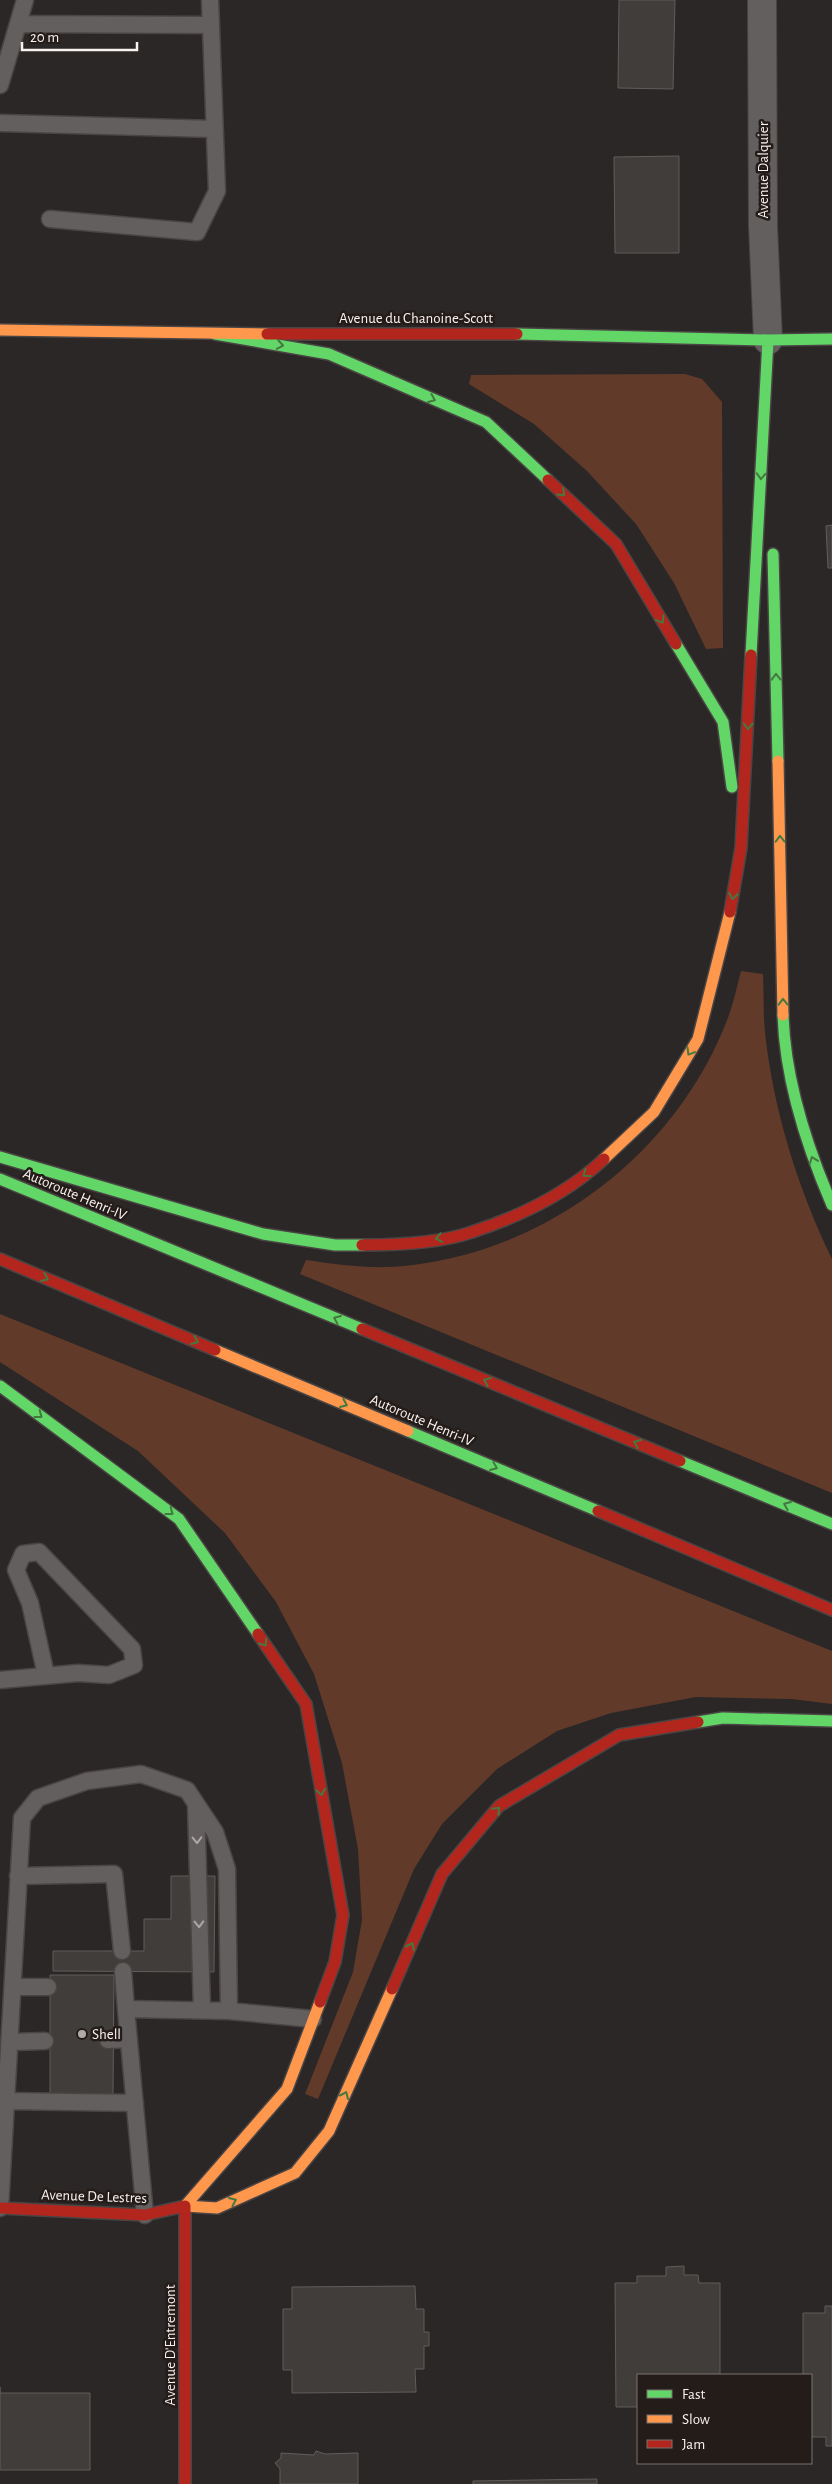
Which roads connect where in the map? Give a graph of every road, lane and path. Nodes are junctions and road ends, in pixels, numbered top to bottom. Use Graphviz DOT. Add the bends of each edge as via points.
graph roads {
  1 [pos="25,0"];
  2 [pos="210,0"];
  3 [pos="762,0"];
  4 [pos="19,24"];
  5 [pos="210,25"];
  6 [pos="0,85"];
  7 [pos="0,123"];
  8 [pos="214,129"];
  9 [pos="50,219"];
  10 [pos="0,330"];
  11 [pos="214,334"];
  12 [pos="832,339"];
  13 [pos="768,340"];
  14 [pos="772,499"];
  15 [pos="773,539"];
  16 [pos="741,848"];
  17 [pos="0,1157"];
  18 [pos="0,1179"];
  19 [pos="832,1205"];
  20 [pos="0,1259"];
  21 [pos="0,1386"];
  22 [pos="832,1524"];
  23 [pos="832,1610"];
  24 [pos="46,1675"];
  25 [pos="0,1680"];
  26 [pos="832,1721"];
  27 [pos="196,1804"];
  28 [pos="18,1876"];
  29 [pos="122,1951"];
  30 [pos="123,1971"];
  31 [pos="13,1987"];
  32 [pos="48,1987"];
  33 [pos="126,2009"];
  34 [pos="202,2010"];
  35 [pos="229,2011"];
  36 [pos="313,2020"];
  37 [pos="129,2039"];
  38 [pos="108,2040"];
  39 [pos="45,2041"];
  40 [pos="10,2042"];
  41 [pos="6,2101"];
  42 [pos="135,2103"];
  43 [pos="186,2206"];
  44 [pos="0,2208"];
  45 [pos="145,2215"];
  46 [pos="185,2484"];
  1 -- 4 [label="lane"];
  2 -- 5 [label="lane"];
  3 -- 13 [label="street, Avenue Dalquier" via="763,226"];
  4 -- 5 [label="lane"];
  4 -- 6 [label="lane"];
  5 -- 8 [label="lane"];
  7 -- 8 [label="lane"];
  8 -- 9 [label="lane" via="217,191 197,232"];
  10 -- 11 [label="main road, Avenue du Chanoine-Scott"];
  11 -- 13 [label="main road, Avenue du Chanoine-Scott" via="474,333"];
  11 -- 16 [label="main road, one-way" via="329,354 486,422 616,544 723,722"];
  12 -- 13 [label="main road, Avenue du Chanoine-Scott"];
  13 -- 14 [label="main road"];
  13 -- 16 [label="main road, one-way"];
  19 -- 15 [label="main road, one-way" via="812,1159 784,1046"];
  16 -- 17 [label="main road, one-way" via="728,924 698,1039 654,1112 588,1174 529,1209 470,1233 398,1245 335,1245 263,1234"];
  22 -- 18 [label="main road, Autoroute Henri-IV, one-way"];
  20 -- 23 [label="main road, Autoroute Henri-IV, one-way"];
  21 -- 36 [label="main road, one-way" via="179,1519 306,1704 343,1915 335,1962"];
  24 -- 24 [label="lane" via="109,1675 134,1665 132,1649 39,1552 23,1554 16,1570 30,1603"];
  24 -- 25 [label="lane"];
  43 -- 26 [label="main road, Avenue De Lestres, one-way" via="217,2208 296,2173 329,2131 442,1874 499,1806 619,1735 723,1718"];
  27 -- 28 [label="lane" via="186,1790 141,1774 87,1780 38,1798 22,1818"];
  27 -- 34 [label="lane, one-way"];
  27 -- 35 [label="lane" via="215,1832 227,1869"];
  28 -- 29 [label="lane" via="114,1874"];
  28 -- 31 [label="lane"];
  30 -- 33 [label="lane" via="116,1988"];
  31 -- 32 [label="lane"];
  31 -- 40 [label="lane"];
  33 -- 34 [label="lane"];
  33 -- 37 [label="lane"];
  34 -- 35 [label="lane"];
  35 -- 36 [label="lane"];
  36 -- 43 [label="main road" via="287,2089"];
  37 -- 38 [label="lane"];
  37 -- 42 [label="lane"];
  39 -- 40 [label="lane"];
  40 -- 41 [label="lane"];
  41 -- 42 [label="lane"];
  41 -- 44 [label="lane"];
  42 -- 45 [label="lane"];
  43 -- 45 [label="main road, Avenue De Lestres"];
  43 -- 46 [label="main road, Avenue D'Entremont"];
  44 -- 45 [label="main road, Avenue De Lestres"];
}
